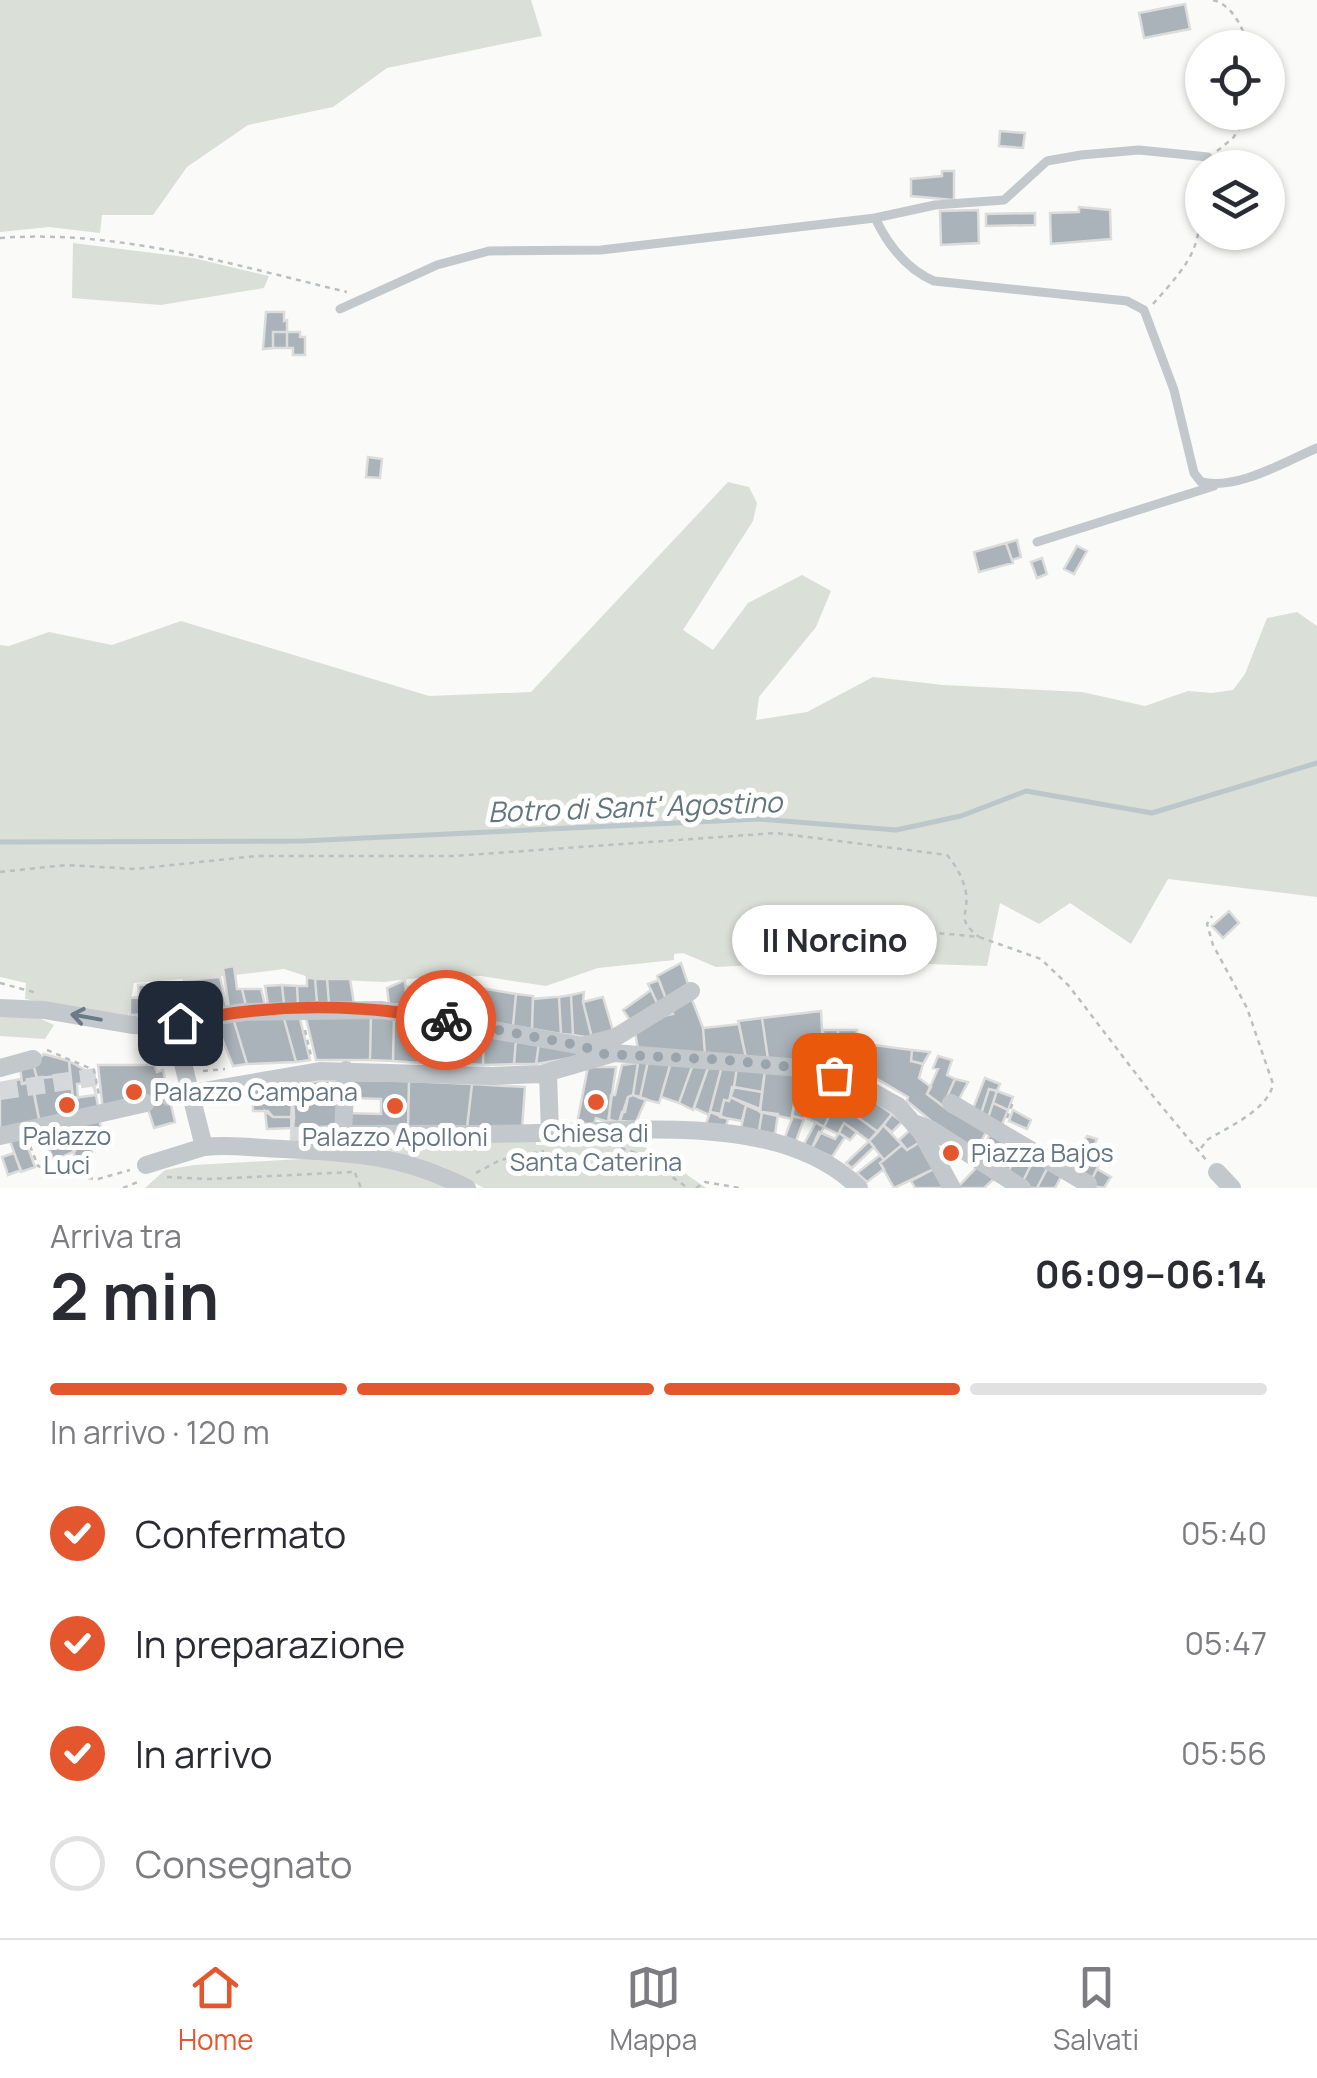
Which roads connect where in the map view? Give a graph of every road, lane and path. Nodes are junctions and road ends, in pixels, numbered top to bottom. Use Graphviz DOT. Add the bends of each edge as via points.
graph roads {
  1 [pos="1213,0"];
  2 [pos="1221,1"];
  3 [pos="1242,30"];
  4 [pos="1238,130"];
  5 [pos="1217,150"];
  6 [pos="1185,155"];
  7 [pos="874,218"];
  8 [pos="0,238"];
  9 [pos="1195,250"];
  10 [pos="364,296"];
  11 [pos="340,309"];
  12 [pos="1144,310"];
  13 [pos="1317,448"];
  14 [pos="1216,486"];
  15 [pos="1037,542"];
  16 [pos="0,872"];
  17 [pos="1212,916"];
  18 [pos="851,917"];
  19 [pos="980,938"];
  20 [pos="691,991"];
  21 [pos="0,1008"];
  22 [pos="300,1009"];
  23 [pos="173,1024"];
  24 [pos="582,1046"];
  25 [pos="604,1054"];
  26 [pos="33,1058"];
  27 [pos="0,1068"];
  28 [pos="230,1069"];
  29 [pos="346,1070"];
  30 [pos="198,1072"];
  31 [pos="315,1072"];
  32 [pos="548,1073"];
  33 [pos="169,1098"];
  34 [pos="146,1102"];
  35 [pos="952,1103"];
  36 [pos="102,1114"];
  37 [pos="916,1124"];
  38 [pos="991,1128"];
  39 [pos="24,1131"];
  40 [pos="0,1136"];
  41 [pos="292,1136"];
  42 [pos="550,1141"];
  43 [pos="235,1144"];
  44 [pos="612,1146"];
  45 [pos="204,1147"];
  46 [pos="974,1158"];
  47 [pos="41,1167"];
  48 [pos="150,1170"];
  49 [pos="1218,1172"];
  50 [pos="166,1177"];
  51 [pos="88,1178"];
  52 [pos="1088,1184"];
  53 [pos="466,1187"];
  54 [pos="123,1188"];
  55 [pos="361,1188"];
  56 [pos="688,1188"];
  57 [pos="696,1188"];
  58 [pos="740,1188"];
  59 [pos="860,1188"];
  60 [pos="952,1188"];
  61 [pos="1022,1188"];
  62 [pos="1232,1188"];
  1 -- 2 [label="path"];
  2 -- 3 [label="path"];
  4 -- 5 [label="path"];
  6 -- 7 [label="lane" via="1139,150 1047,161 1004,200"];
  7 -- 10 [label="lane" via="601,250 489,250"];
  7 -- 12 [label="lane" via="914,272 934,280 1127,300"];
  8 -- 10 [label="path" via="48,234 194,255"];
  9 -- 12 [label="path"];
  10 -- 11 [label="lane"];
  12 -- 14 [label="lane" via="1174,390 1194,473"];
  13 -- 14 [label="lane"];
  14 -- 15 [label="lane"];
  16 -- 19 [label="path" via="66,865 135,869 256,856 454,856 776,833 947,855 967,897 962,916"];
  17 -- 19 [label="path" via="1207,924 1213,945 1247,1008 1273,1084 1260,1105 1200,1150 1041,959"];
  18 -- 19 [label="path"];
  20 -- 24 [label="street" via="616,1037"];
  23 -- 21 [label="street, one-way"];
  22 -- 23 [label="street"];
  22 -- 24 [label="street" via="398,1011"];
  22 -- 31 [label="path"];
  23 -- 45 [label="street"];
  24 -- 25 [label="street"];
  25 -- 32 [label="street"];
  25 -- 37 [label="street" via="822,1072 871,1088"];
  26 -- 27 [label="street"];
  26 -- 36 [label="path" via="46,1050 94,1070"];
  28 -- 30 [label="path"];
  29 -- 31 [label="street"];
  29 -- 32 [label="street"];
  29 -- 42 [label="street" via="340,1134"];
  31 -- 33 [label="street"];
  32 -- 42 [label="street"];
  34 -- 36 [label="street"];
  35 -- 38 [label="street"];
  36 -- 39 [label="street"];
  37 -- 46 [label="street"];
  37 -- 60 [label="street"];
  38 -- 46 [label="street"];
  38 -- 52 [label="street"];
  39 -- 40 [label="street"];
  39 -- 47 [label="path"];
  41 -- 43 [label="street"];
  42 -- 53 [label="path" via="476,1173"];
  42 -- 59 [label="street" via="666,1132 759,1140 830,1163"];
  43 -- 45 [label="street"];
  43 -- 53 [label="street" via="378,1156"];
  44 -- 56 [label="path" via="639,1154"];
  45 -- 48 [label="street"];
  46 -- 61 [label="street"];
  48 -- 51 [label="path"];
  48 -- 54 [label="path"];
  49 -- 62 [label="street"];
  50 -- 55 [label="path" via="354,1172"];
  57 -- 58 [label="path" via="704,1182"];
}
